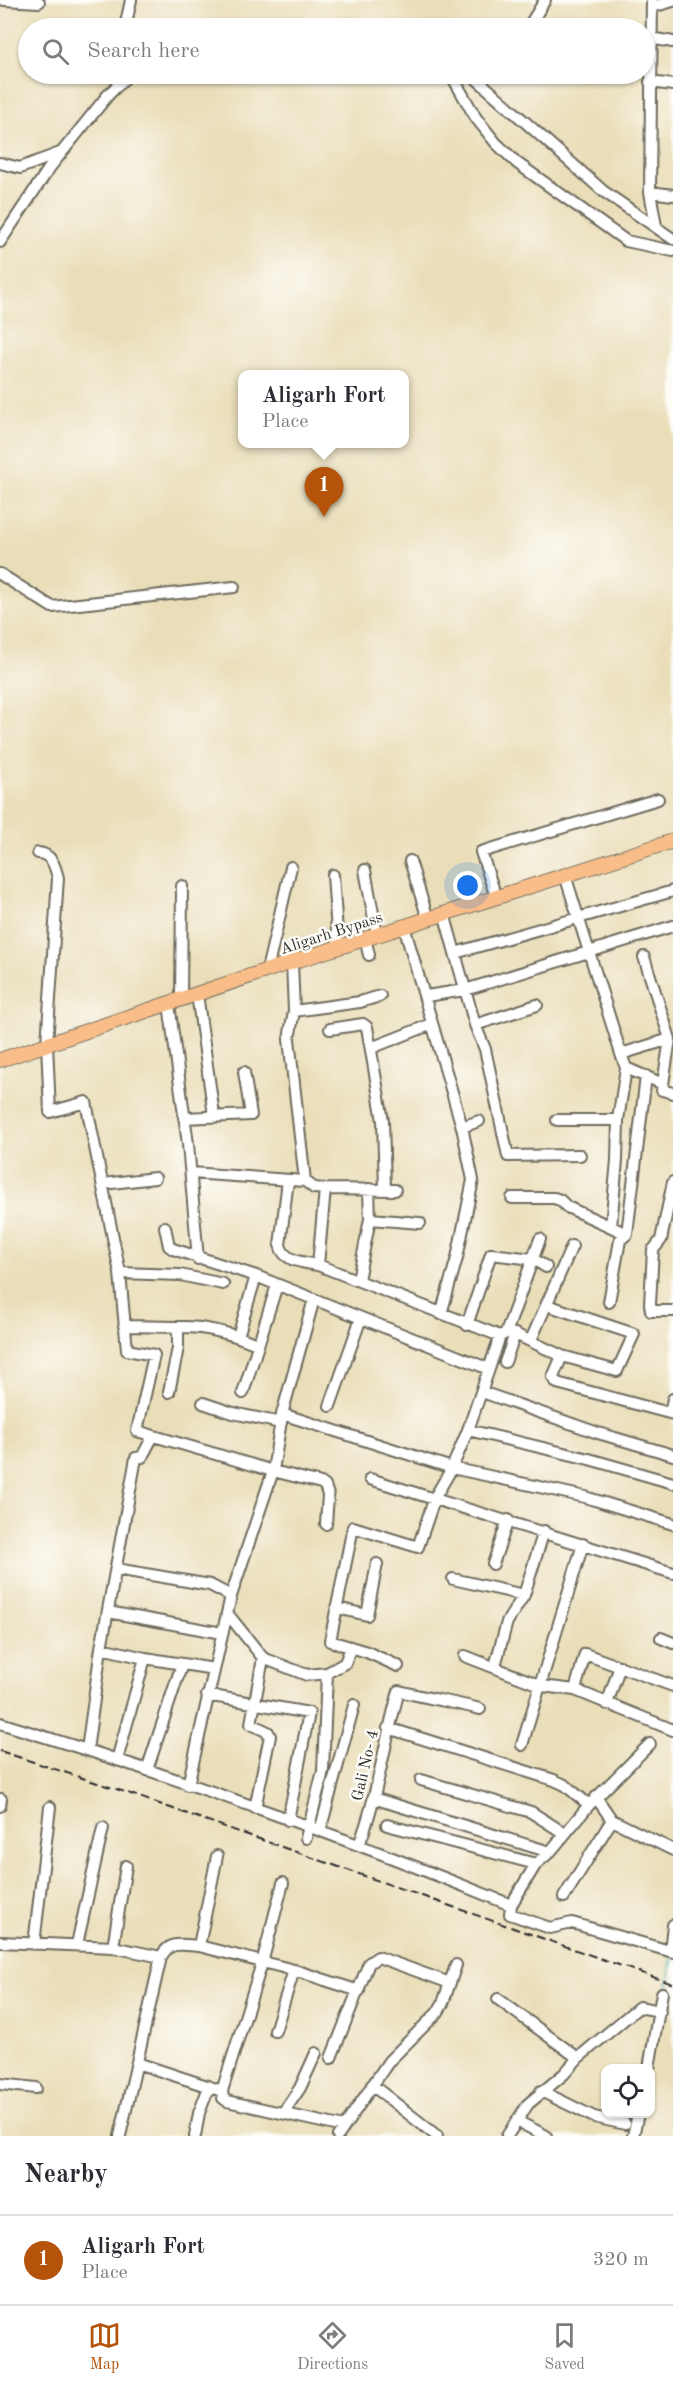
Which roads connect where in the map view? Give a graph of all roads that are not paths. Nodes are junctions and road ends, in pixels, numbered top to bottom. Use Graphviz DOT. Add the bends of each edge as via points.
graph roads {
  1 [pos="4,0"];
  2 [pos="131,0"];
  3 [pos="545,0"];
  4 [pos="673,1"];
  5 [pos="39,2"];
  6 [pos="652,3"];
  7 [pos="127,18"];
  8 [pos="534,18"];
  9 [pos="652,18"];
  10 [pos="655,39"];
  11 [pos="673,42"];
  12 [pos="655,83"];
  13 [pos="116,84"];
  14 [pos="119,84"];
  15 [pos="460,84"];
  16 [pos="482,84"];
  17 [pos="650,84"];
  18 [pos="673,85"];
  19 [pos="116,87"];
  20 [pos="63,151"];
  21 [pos="0,163"];
  22 [pos="650,192"];
  23 [pos="673,195"];
  24 [pos="656,226"];
  25 [pos="673,228"];
  26 [pos="673,238"];
  27 [pos="0,239"];
  28 [pos="673,251"];
  29 [pos="0,574"];
  30 [pos="234,586"];
  31 [pos="658,799"];
  32 [pos="673,841"];
  33 [pos="38,853"];
  34 [pos="410,861"];
  35 [pos="291,867"];
  36 [pos="365,870"];
  37 [pos="333,875"];
  38 [pos="565,875"];
  39 [pos="182,886"];
  40 [pos="673,891"];
  41 [pos="496,897"];
  42 [pos="444,914"];
  43 [pos="578,918"];
  44 [pos="428,919"];
  45 [pos="404,926"];
  46 [pos="673,926"];
  47 [pos="371,936"];
  48 [pos="338,947"];
  49 [pos="589,951"];
  50 [pos="455,953"];
  51 [pos="369,955"];
  52 [pos="644,957"];
  53 [pos="292,962"];
  54 [pos="267,970"];
  55 [pos="465,990"];
  56 [pos="197,994"];
  57 [pos="380,996"];
  58 [pos="426,996"];
  59 [pos="175,1002"];
  60 [pos="537,1005"];
  61 [pos="294,1011"];
  62 [pos="432,1024"];
  63 [pos="475,1026"];
  64 [pos="330,1029"];
  65 [pos="670,1039"];
  66 [pos="47,1044"];
  67 [pos="371,1048"];
  68 [pos="621,1054"];
  69 [pos="0,1060"];
  70 [pos="626,1068"];
  71 [pos="244,1072"];
  72 [pos="646,1076"];
  73 [pos="663,1084"];
  74 [pos="673,1093"];
  75 [pos="214,1115"];
  76 [pos="184,1118"];
  77 [pos="557,1120"];
  78 [pos="618,1120"];
  79 [pos="479,1121"];
  80 [pos="462,1127"];
  81 [pos="580,1155"];
  82 [pos="191,1173"];
  83 [pos="155,1178"];
  84 [pos="288,1180"];
  85 [pos="305,1181"];
  86 [pos="673,1182"];
  87 [pos="103,1184"];
  88 [pos="325,1189"];
  89 [pos="369,1189"];
  90 [pos="512,1198"];
  91 [pos="370,1219"];
  92 [pos="420,1223"];
  93 [pos="611,1226"];
  94 [pos="165,1227"];
  95 [pos="627,1234"];
  96 [pos="540,1239"];
  97 [pos="572,1246"];
  98 [pos="198,1259"];
  99 [pos="533,1259"];
  100 [pos="318,1265"];
  101 [pos="546,1267"];
  102 [pos="120,1274"];
  103 [pos="256,1276"];
  104 [pos="358,1280"];
  105 [pos="223,1284"];
  106 [pos="277,1285"];
  107 [pos="314,1299"];
  108 [pos="609,1302"];
  109 [pos="546,1305"];
  110 [pos="673,1311"];
  111 [pos="441,1314"];
  112 [pos="361,1318"];
  113 [pos="467,1325"];
  114 [pos="124,1326"];
  115 [pos="178,1327"];
  116 [pos="507,1335"];
  117 [pos="238,1336"];
  118 [pos="531,1340"];
  119 [pos="257,1344"];
  120 [pos="562,1356"];
  121 [pos="505,1362"];
  122 [pos="489,1369"];
  123 [pos="169,1392"];
  124 [pos="482,1392"];
  125 [pos="243,1393"];
  126 [pos="673,1398"];
  127 [pos="203,1403"];
  128 [pos="330,1406"];
  129 [pos="672,1413"];
  130 [pos="281,1419"];
  131 [pos="468,1430"];
  132 [pos="153,1436"];
  133 [pos="673,1455"];
  134 [pos="452,1468"];
  135 [pos="273,1472"];
  136 [pos="370,1479"];
  137 [pos="673,1483"];
  138 [pos="435,1497"];
  139 [pos="508,1520"];
  140 [pos="326,1524"];
  141 [pos="673,1524"];
  142 [pos="544,1531"];
  143 [pos="583,1544"];
  144 [pos="494,1563"];
  145 [pos="378,1564"];
  146 [pos="116,1569"];
  147 [pos="673,1572"];
  148 [pos="453,1580"];
  149 [pos="524,1595"];
  150 [pos="231,1596"];
  151 [pos="337,1608"];
  152 [pos="108,1612"];
  153 [pos="227,1613"];
  154 [pos="222,1633"];
  155 [pos="661,1638"];
  156 [pos="673,1643"];
  157 [pos="351,1647"];
  158 [pos="101,1648"];
  159 [pos="465,1656"];
  160 [pos="145,1658"];
  161 [pos="264,1658"];
  162 [pos="182,1664"];
  163 [pos="398,1665"];
  164 [pos="495,1666"];
  165 [pos="620,1666"];
  166 [pos="214,1669"];
  167 [pos="327,1673"];
  168 [pos="542,1686"];
  169 [pos="673,1686"];
  170 [pos="575,1690"];
  171 [pos="207,1695"];
  172 [pos="255,1703"];
  173 [pos="607,1704"];
  174 [pos="354,1705"];
  175 [pos="480,1709"];
  176 [pos="0,1723"];
  177 [pos="388,1728"];
  178 [pos="673,1730"];
  179 [pos="650,1744"];
  180 [pos="522,1745"];
  181 [pos="87,1750"];
  182 [pos="117,1760"];
  183 [pos="147,1770"];
  184 [pos="421,1780"];
  185 [pos="188,1785"];
  186 [pos="373,1798"];
  187 [pos="1,1799"];
  188 [pos="593,1801"];
  189 [pos="0,1806"];
  190 [pos="50,1807"];
  191 [pos="255,1808"];
  192 [pos="288,1820"];
  193 [pos="612,1820"];
  194 [pos="387,1825"];
  195 [pos="103,1828"];
  196 [pos="312,1832"];
  197 [pos="564,1833"];
  198 [pos="359,1845"];
  199 [pos="673,1850"];
  200 [pos="550,1852"];
  201 [pos="217,1856"];
  202 [pos="536,1864"];
  203 [pos="126,1866"];
  204 [pos="283,1883"];
  205 [pos="564,1897"];
  206 [pos="511,1905"];
  207 [pos="673,1925"];
  208 [pos="0,1942"];
  209 [pos="34,1944"];
  210 [pos="77,1944"];
  211 [pos="199,1946"];
  212 [pos="113,1947"];
  213 [pos="671,1952"];
  214 [pos="161,1957"];
  215 [pos="262,1963"];
  216 [pos="456,1965"];
  217 [pos="294,1970"];
  218 [pos="450,1983"];
  219 [pos="358,1990"];
  220 [pos="662,1992"];
  221 [pos="498,1999"];
  222 [pos="660,2011"];
  223 [pos="275,2031"];
  224 [pos="316,2052"];
  225 [pos="331,2058"];
  226 [pos="578,2058"];
  227 [pos="137,2063"];
  228 [pos="650,2064"];
  229 [pos="0,2084"];
  230 [pos="372,2085"];
  231 [pos="209,2087"];
  232 [pos="36,2088"];
  233 [pos="222,2091"];
  234 [pos="541,2091"];
  235 [pos="284,2114"];
  236 [pos="637,2118"];
  237 [pos="517,2121"];
  238 [pos="625,2124"];
  239 [pos="341,2132"];
  240 [pos="120,2136"];
  241 [pos="195,2136"];
  242 [pos="437,2136"];
  243 [pos="507,2136"];
  244 [pos="546,2136"];
  245 [pos="633,2136"];
  1 -- 5 [label="street"];
  2 -- 7 [label="street"];
  3 -- 8 [label="street"];
  4 -- 6 [label="street"];
  6 -- 9 [label="street"];
  10 -- 11 [label="street"];
  12 -- 18 [label="street"];
  13 -- 19 [label="street"];
  14 -- 19 [label="street"];
  15 -- 28 [label="street" via="476,117 517,163 626,241"];
  16 -- 24 [label="street" via="603,191"];
  17 -- 22 [label="street"];
  19 -- 20 [label="street"];
  20 -- 21 [label="street" via="20,168"];
  20 -- 27 [label="street"];
  22 -- 23 [label="street"];
  22 -- 24 [label="street"];
  24 -- 25 [label="street"];
  24 -- 26 [label="street"];
  29 -- 30 [label="street" via="52,608"];
  31 -- 41 [label="street" via="481,852"];
  32 -- 38 [label="main road, Aligarh Bypass"];
  33 -- 66 [label="street" via="51,859 58,878"];
  34 -- 44 [label="street"];
  35 -- 54 [label="street"];
  36 -- 47 [label="street"];
  37 -- 48 [label="street"];
  38 -- 41 [label="main road, Aligarh Bypass"];
  38 -- 43 [label="street"];
  39 -- 59 [label="street"];
  40 -- 43 [label="street"];
  41 -- 42 [label="main road, Aligarh Bypass"];
  42 -- 44 [label="main road, Aligarh Bypass"];
  42 -- 50 [label="street"];
  43 -- 49 [label="street"];
  43 -- 50 [label="street"];
  44 -- 45 [label="main road, Aligarh Bypass"];
  45 -- 47 [label="main road, Aligarh Bypass"];
  45 -- 58 [label="street"];
  46 -- 49 [label="street"];
  47 -- 48 [label="main road, Aligarh Bypass"];
  47 -- 51 [label="street"];
  48 -- 53 [label="main road, Aligarh Bypass"];
  49 -- 55 [label="street"];
  49 -- 68 [label="street"];
  50 -- 55 [label="street"];
  52 -- 65 [label="street"];
  53 -- 54 [label="main road, Aligarh Bypass"];
  53 -- 61 [label="street"];
  54 -- 56 [label="main road, Aligarh Bypass"];
  55 -- 58 [label="street"];
  55 -- 63 [label="street"];
  56 -- 59 [label="main road, Aligarh Bypass"];
  56 -- 75 [label="street"];
  57 -- 61 [label="street"];
  58 -- 62 [label="street"];
  59 -- 66 [label="main road, Aligarh Bypass"];
  59 -- 76 [label="street"];
  60 -- 63 [label="street"];
  61 -- 85 [label="street" via="289,1039"];
  62 -- 67 [label="street"];
  62 -- 80 [label="street"];
  63 -- 81 [label="street" via="485,1049 508,1156"];
  64 -- 67 [label="street" via="365,1025"];
  65 -- 68 [label="street"];
  65 -- 73 [label="street"];
  66 -- 69 [label="main road, Aligarh Bypass"];
  66 -- 87 [label="street" via="50,1112 86,1102"];
  67 -- 89 [label="street" via="390,1189"];
  68 -- 70 [label="street"];
  70 -- 72 [label="street"];
  70 -- 78 [label="street"];
  71 -- 75 [label="street" via="251,1114"];
  72 -- 73 [label="street"];
  72 -- 95 [label="street"];
  73 -- 74 [label="street" via="662,1090"];
  75 -- 76 [label="street"];
  76 -- 82 [label="street"];
  77 -- 78 [label="street"];
  78 -- 93 [label="street"];
  79 -- 80 [label="street"];
  80 -- 111 [label="street" via="473,1180"];
  82 -- 84 [label="street"];
  82 -- 98 [label="street"];
  83 -- 87 [label="street"];
  84 -- 85 [label="street"];
  84 -- 100 [label="street" via="281,1251 290,1259"];
  85 -- 88 [label="street" via="314,1188"];
  86 -- 110 [label="street" via="661,1240 653,1250 650,1304 651,1311"];
  87 -- 102 [label="street"];
  88 -- 89 [label="street"];
  88 -- 100 [label="street"];
  89 -- 91 [label="street"];
  90 -- 93 [label="street" via="554,1198"];
  91 -- 92 [label="street"];
  91 -- 104 [label="street"];
  93 -- 95 [label="street"];
  94 -- 98 [label="street" via="169,1246"];
  95 -- 108 [label="street" via="620,1240"];
  96 -- 99 [label="street"];
  97 -- 109 [label="street"];
  98 -- 103 [label="street"];
  99 -- 101 [label="street"];
  99 -- 113 [label="street" via="491,1254"];
  99 -- 116 [label="street"];
  100 -- 104 [label="street"];
  102 -- 105 [label="street" via="180,1275"];
  102 -- 114 [label="street"];
  103 -- 106 [label="street"];
  103 -- 117 [label="street"];
  104 -- 111 [label="street"];
  106 -- 107 [label="street"];
  106 -- 119 [label="street"];
  107 -- 112 [label="street"];
  107 -- 130 [label="street"];
  109 -- 118 [label="street"];
  109 -- 120 [label="street" via="634,1334 617,1371"];
  111 -- 113 [label="street"];
  112 -- 122 [label="street"];
  112 -- 128 [label="street"];
  113 -- 116 [label="street"];
  114 -- 115 [label="street"];
  114 -- 132 [label="street" via="127,1350 154,1354 137,1431"];
  115 -- 117 [label="street"];
  115 -- 123 [label="street"];
  116 -- 118 [label="street"];
  116 -- 121 [label="street"];
  116 -- 122 [label="street"];
  117 -- 119 [label="street"];
  118 -- 120 [label="street"];
  119 -- 125 [label="street"];
  120 -- 129 [label="street" via="553,1377 557,1383"];
  122 -- 124 [label="street"];
  124 -- 131 [label="street"];
  124 -- 133 [label="street"];
  126 -- 129 [label="street"];
  127 -- 130 [label="street" via="233,1413"];
  130 -- 134 [label="street"];
  130 -- 135 [label="street"];
  131 -- 134 [label="street"];
  131 -- 137 [label="street"];
  132 -- 135 [label="street"];
  132 -- 146 [label="street" via="142,1457 136,1458"];
  134 -- 138 [label="street"];
  134 -- 141 [label="street" via="585,1497"];
  135 -- 140 [label="street" via="326,1486"];
  135 -- 150 [label="street"];
  136 -- 138 [label="street"];
  138 -- 139 [label="street"];
  138 -- 151 [label="street" via="418,1547 353,1527"];
  139 -- 142 [label="street"];
  139 -- 144 [label="street"];
  142 -- 143 [label="street"];
  142 -- 149 [label="street"];
  143 -- 147 [label="street"];
  143 -- 168 [label="street"];
  145 -- 151 [label="street" via="367,1615"];
  146 -- 150 [label="street" via="210,1584"];
  146 -- 152 [label="street"];
  148 -- 149 [label="street"];
  149 -- 164 [label="street" via="507,1622"];
  150 -- 153 [label="street"];
  151 -- 157 [label="street" via="330,1641"];
  152 -- 154 [label="street"];
  152 -- 158 [label="street"];
  153 -- 154 [label="street"];
  153 -- 161 [label="street"];
  154 -- 166 [label="street"];
  155 -- 156 [label="street"];
  157 -- 163 [label="street"];
  157 -- 167 [label="street" via="345,1663"];
  158 -- 160 [label="street"];
  158 -- 181 [label="street"];
  159 -- 164 [label="street"];
  160 -- 162 [label="street"];
  160 -- 182 [label="street"];
  161 -- 167 [label="street" via="307,1675"];
  161 -- 172 [label="street"];
  162 -- 166 [label="street"];
  162 -- 183 [label="street"];
  164 -- 168 [label="street"];
  165 -- 169 [label="street"];
  165 -- 170 [label="street" via="585,1654"];
  165 -- 173 [label="street"];
  166 -- 171 [label="street"];
  167 -- 196 [label="street" via="323,1771"];
  168 -- 170 [label="street"];
  168 -- 180 [label="street"];
  170 -- 173 [label="street"];
  171 -- 172 [label="street"];
  171 -- 185 [label="street"];
  172 -- 191 [label="street" via="251,1724 270,1736"];
  172 -- 192 [label="street" via="309,1713"];
  173 -- 178 [label="street"];
  174 -- 196 [label="street"];
  175 -- 177 [label="street, Gali No- 4" via="399,1691"];
  176 -- 181 [label="street"];
  177 -- 186 [label="street, Gali No- 4"];
  177 -- 188 [label="street" via="554,1780"];
  179 -- 188 [label="street"];
  181 -- 182 [label="street"];
  182 -- 183 [label="street"];
  183 -- 185 [label="street"];
  184 -- 197 [label="street" via="531,1812"];
  185 -- 191 [label="street"];
  186 -- 198 [label="street, Gali No- 4"];
  186 -- 200 [label="street"];
  187 -- 189 [label="street"];
  188 -- 193 [label="street"];
  188 -- 197 [label="street"];
  190 -- 209 [label="street"];
  191 -- 192 [label="street"];
  192 -- 196 [label="street"];
  193 -- 199 [label="street"];
  193 -- 205 [label="street"];
  194 -- 202 [label="street"];
  195 -- 210 [label="street"];
  196 -- 198 [label="street"];
  197 -- 200 [label="street"];
  198 -- 206 [label="street"];
  200 -- 202 [label="street"];
  201 -- 211 [label="street"];
  202 -- 206 [label="street"];
  203 -- 212 [label="street"];
  204 -- 215 [label="street"];
  206 -- 213 [label="street" via="510,1914 550,1928 572,1923"];
  207 -- 213 [label="street"];
  208 -- 209 [label="street"];
  209 -- 210 [label="street"];
  210 -- 212 [label="street"];
  211 -- 214 [label="street" via="173,1944"];
  211 -- 215 [label="street"];
  212 -- 214 [label="street"];
  214 -- 227 [label="street"];
  215 -- 217 [label="street"];
  215 -- 233 [label="street"];
  216 -- 218 [label="street"];
  217 -- 219 [label="street"];
  217 -- 223 [label="street"];
  218 -- 219 [label="street" via="378,1957 369,1963"];
  218 -- 230 [label="street" via="438,2012 407,2040"];
  219 -- 225 [label="street"];
  220 -- 222 [label="street"];
  221 -- 226 [label="street"];
  222 -- 226 [label="street" via="639,2007"];
  222 -- 228 [label="street"];
  224 -- 235 [label="street"];
  226 -- 234 [label="street"];
  227 -- 231 [label="street"];
  227 -- 240 [label="street"];
  229 -- 232 [label="street"];
  230 -- 239 [label="street"];
  230 -- 242 [label="street"];
  231 -- 233 [label="street"];
  231 -- 241 [label="street"];
  233 -- 235 [label="street" via="227,2101"];
  234 -- 237 [label="street"];
  234 -- 238 [label="street" via="594,2117"];
  235 -- 239 [label="street"];
  236 -- 245 [label="street"];
  237 -- 243 [label="street"];
  237 -- 244 [label="street"];
}
